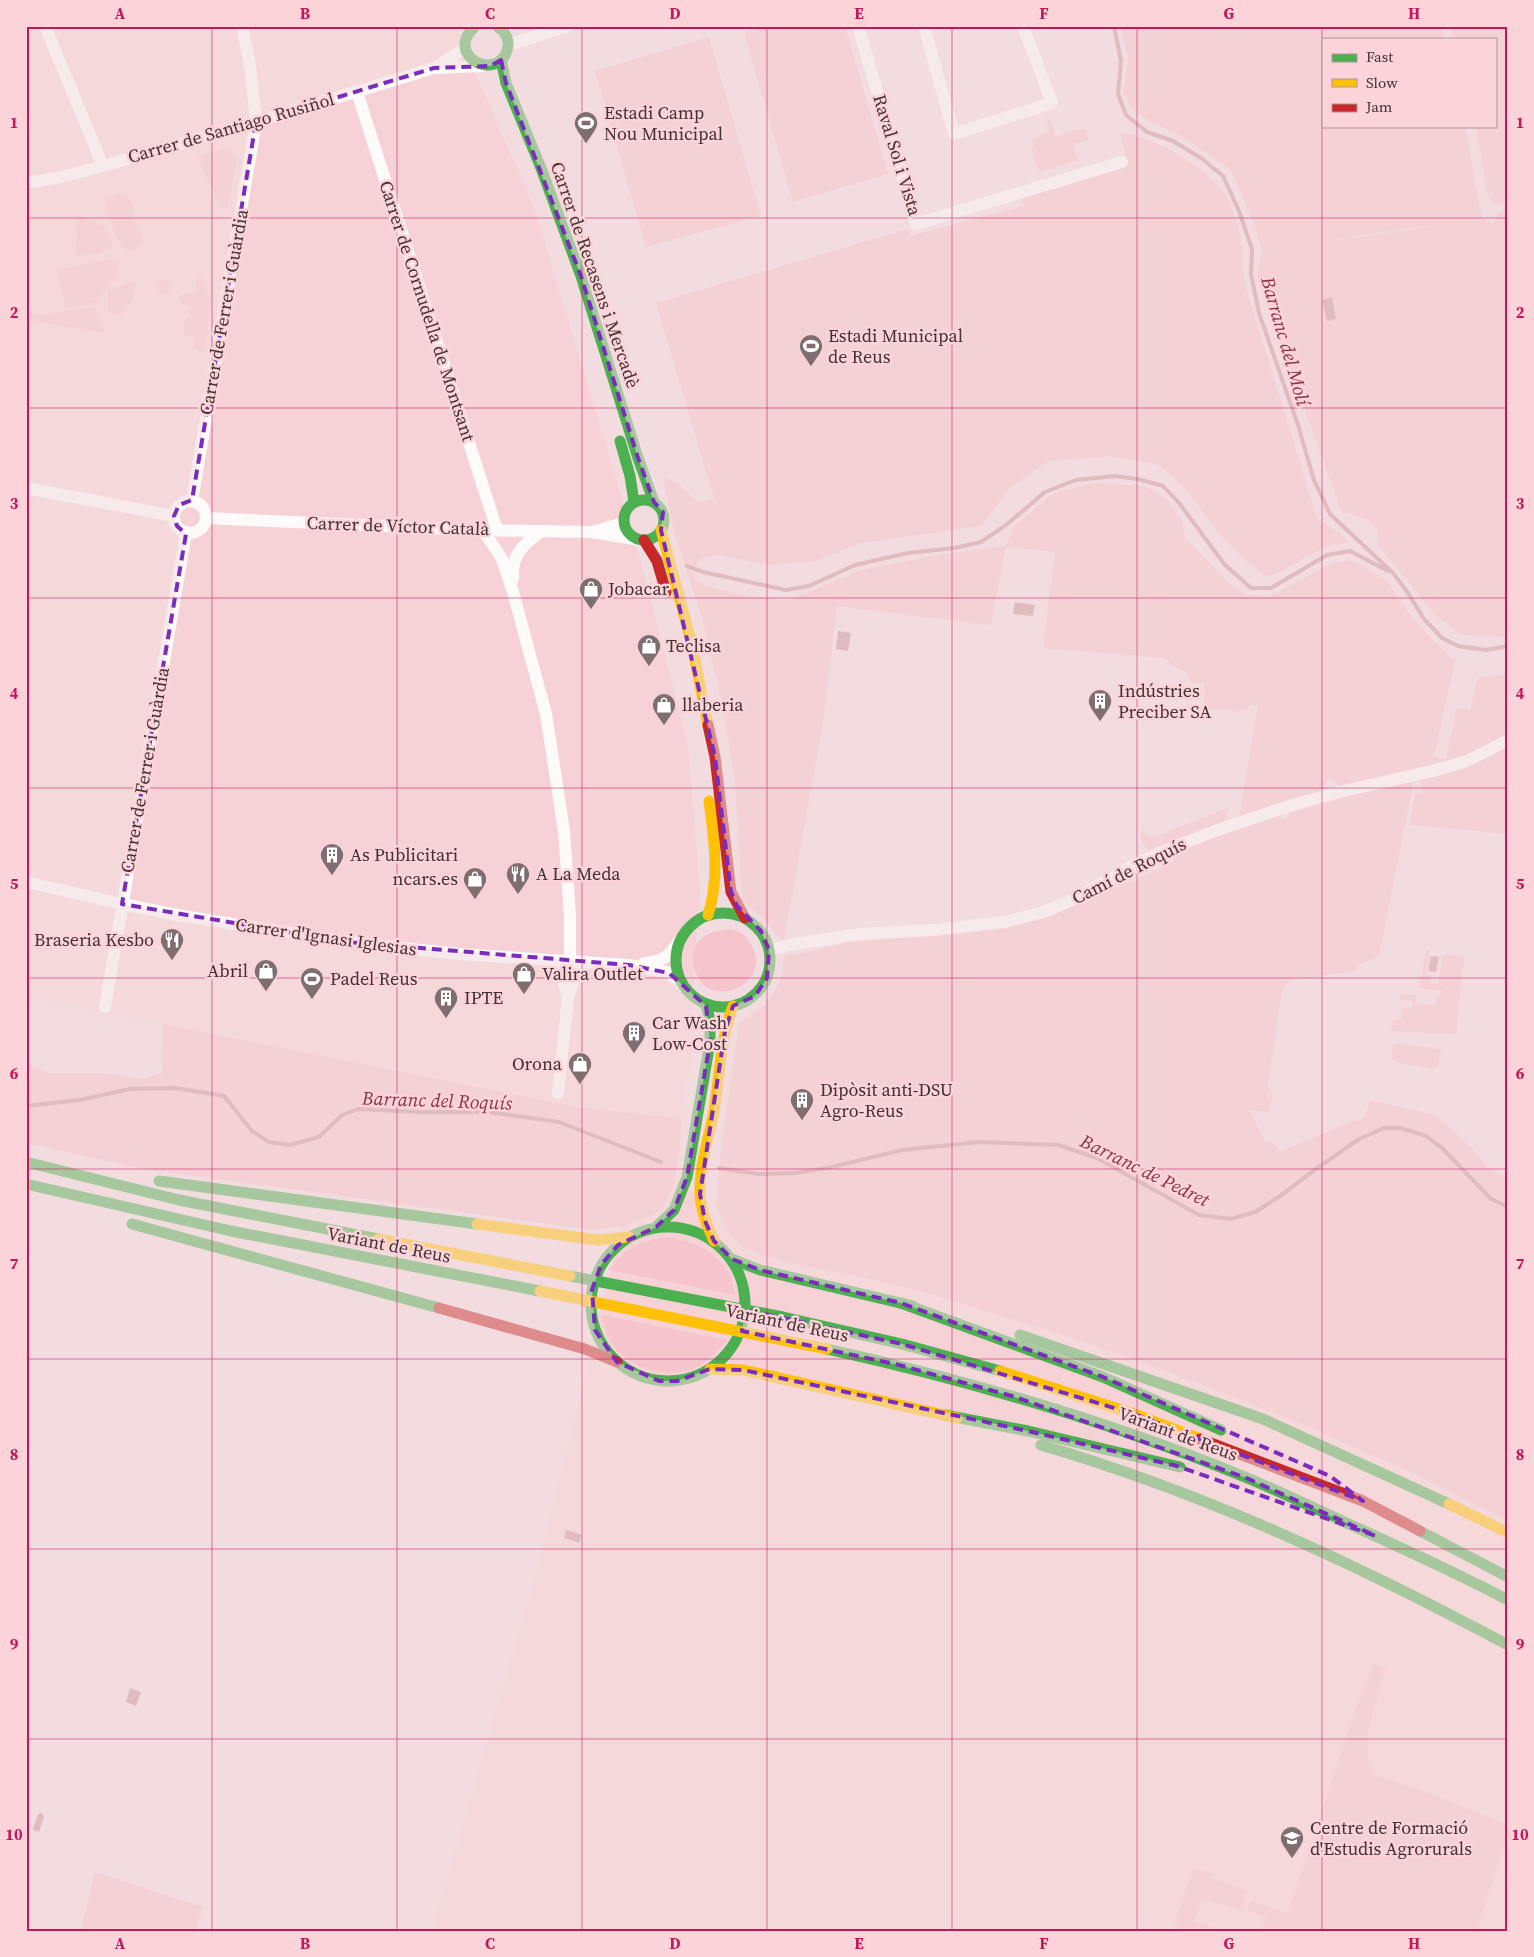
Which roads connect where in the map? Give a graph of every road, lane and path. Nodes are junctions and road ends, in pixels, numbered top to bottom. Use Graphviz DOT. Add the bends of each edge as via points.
graph roads {
  1 [pos="45,26"];
  2 [pos="242,26"];
  3 [pos="497,26"];
  4 [pos="568,26"];
  5 [pos="858,26"];
  6 [pos="924,26"];
  7 [pos="1023,26"];
  8 [pos="472,27"];
  9 [pos="508,45"];
  10 [pos="465,48"];
  11 [pos="501,60"];
  12 [pos="485,66"];
  13 [pos="434,68"];
  14 [pos="357,92"];
  15 [pos="256,122"];
  16 [pos="1122,162"];
  17 [pos="103,166"];
  18 [pos="26,183"];
  19 [pos="26,488"];
  20 [pos="192,501"];
  21 [pos="634,502"];
  22 [pos="654,502"];
  23 [pos="174,516"];
  24 [pos="206,518"];
  25 [pos="624,523"];
  26 [pos="483,530"];
  27 [pos="497,530"];
  28 [pos="662,530"];
  29 [pos="541,531"];
  30 [pos="591,532"];
  31 [pos="186,533"];
  32 [pos="643,540"];
  33 [pos="514,592"];
  34 [pos="1508,740"];
  35 [pos="26,882"];
  36 [pos="122,904"];
  37 [pos="708,915"];
  38 [pos="745,918"];
  39 [pos="680,941"];
  40 [pos="770,950"];
  41 [pos="551,960"];
  42 [pos="570,961"];
  43 [pos="586,962"];
  44 [pos="629,965"];
  45 [pos="683,986"];
  46 [pos="568,997"];
  47 [pos="706,1006"];
  48 [pos="733,1006"];
  49 [pos="105,1008"];
  50 [pos="558,1093"];
  51 [pos="26,1156"];
  52 [pos="26,1162"];
  53 [pos="26,1184"];
  54 [pos="119,1221"];
  55 [pos="656,1227"];
  56 [pos="629,1237"];
  57 [pos="714,1241"];
  58 [pos="732,1259"];
  59 [pos="901,1303"];
  60 [pos="617,1362"];
  61 [pos="710,1369"];
  62 [pos="945,1415"];
  63 [pos="1231,1434"];
  64 [pos="1194,1472"];
  65 [pos="1330,1476"];
  66 [pos="1236,1486"];
  67 [pos="1363,1501"];
  68 [pos="1508,1533"];
  69 [pos="1376,1536"];
  70 [pos="1508,1577"];
  71 [pos="1508,1600"];
  72 [pos="1508,1645"];
  1 -- 17 [label="street"];
  2 -- 15 [label="street, Carrer de Ferrer i Guàrdia"];
  3 -- 9 [label="main road" via="504,32"];
  4 -- 9 [label="street"];
  5 -- 16 [label="street, Raval Sol i Vista" via="916,224"];
  6 -- 7 [label="street" via="954,134 1052,103"];
  8 -- 10 [label="main road"];
  9 -- 11 [label="main road"];
  10 -- 12 [label="main road, Carrer de Recasens i Mercadè" via="474,63"];
  10 -- 13 [label="street, Carrer de Santiago Rusiñol"];
  11 -- 12 [label="main road"];
  11 -- 22 [label="main road, Carrer de Recasens i Mercadè" via="506,83 581,276"];
  12 -- 13 [label="street, Carrer de Santiago Rusiñol"];
  12 -- 21 [label="main road, Carrer de Recasens i Mercadè" via="543,192 561,243 630,476"];
  13 -- 14 [label="street, Carrer de Santiago Rusiñol"];
  14 -- 15 [label="street, Carrer de Santiago Rusiñol"];
  14 -- 27 [label="street, Carrer de Cornudella de Montsant"];
  15 -- 17 [label="street, Carrer de Santiago Rusiñol"];
  15 -- 20 [label="street, Carrer de Ferrer i Guàrdia"];
  17 -- 18 [label="street, Carrer de Santiago Rusiñol"];
  19 -- 23 [label="street"];
  20 -- 23 [label="street" via="179,505"];
  20 -- 24 [label="street" via="203,509"];
  21 -- 22 [label="main road" via="646,499"];
  21 -- 25 [label="main road" via="625,513"];
  22 -- 28 [label="main road" via="664,516"];
  23 -- 31 [label="street" via="177,526"];
  24 -- 26 [label="street, Carrer de Víctor Català"];
  24 -- 31 [label="street" via="199,530"];
  25 -- 30 [label="street, Carrer de Víctor Català"];
  25 -- 32 [label="main road" via="630,534"];
  26 -- 27 [label="street, Carrer de Víctor Català"];
  26 -- 33 [label="street" via="502,559"];
  27 -- 29 [label="street, Carrer de Víctor Català"];
  28 -- 32 [label="main road" via="655,537"];
  28 -- 38 [label="main road" via="692,644 715,757 731,892"];
  29 -- 30 [label="street, Carrer de Víctor Català"];
  29 -- 33 [label="street" via="526,542 513,560"];
  30 -- 32 [label="street, Carrer de Víctor Català"];
  31 -- 36 [label="street, Carrer de Ferrer i Guàrdia"];
  32 -- 37 [label="main road" via="657,561 684,653 707,776 716,873 715,893"];
  33 -- 42 [label="street" via="546,714 564,831"];
  34 -- 40 [label="street, Camí de Roquís" via="1467,761 1343,790 1223,828 1136,864 1078,898 1044,912 1005,922 860,934"];
  35 -- 36 [label="street, Carrer d'Ignasi Iglesias"];
  36 -- 41 [label="street, Carrer d'Ignasi Iglesias" via="347,942"];
  36 -- 49 [label="street, Carrer de Ferrer i Guàrdia"];
  37 -- 38 [label="main road" via="730,913"];
  37 -- 39 [label="main road" via="698,920"];
  38 -- 40 [label="main road" via="761,932"];
  39 -- 44 [label="street, Carrer d'Ignasi Iglesias" via="660,962"];
  39 -- 45 [label="main road" via="676,956"];
  40 -- 48 [label="main road" via="769,971 760,990 748,1001"];
  41 -- 42 [label="street, Carrer d'Ignasi Iglesias"];
  41 -- 46 [label="street" via="561,975"];
  42 -- 43 [label="street, Carrer d'Ignasi Iglesias"];
  43 -- 44 [label="street, Carrer d'Ignasi Iglesias"];
  43 -- 46 [label="street" via="576,975"];
  44 -- 45 [label="street, Carrer d'Ignasi Iglesias" via="669,973"];
  45 -- 47 [label="main road"];
  46 -- 50 [label="street"];
  47 -- 48 [label="main road"];
  47 -- 55 [label="main road" via="710,1014 710,1042 687,1177 674,1210"];
  48 -- 57 [label="main road" via="725,1031 701,1179 702,1208"];
  51 -- 56 [label="main road" via="144,1179 598,1240"];
  52 -- 67 [label="main road, Variant de Reus" via="179,1200 715,1304 902,1344 1134,1414"];
  53 -- 69 [label="main road, Variant de Reus" via="231,1231 779,1338 899,1365 1012,1396 1126,1433 1244,1477"];
  54 -- 60 [label="main road" via="585,1349"];
  55 -- 56 [label="main road"];
  55 -- 57 [label="main road" via="687,1228"];
  56 -- 60 [label="main road" via="601,1266 592,1290 595,1330"];
  57 -- 58 [label="main road"];
  58 -- 59 [label="main road" via="760,1270"];
  58 -- 61 [label="main road" via="746,1297 744,1318 731,1350"];
  59 -- 63 [label="main road" via="1103,1377"];
  59 -- 68 [label="main road" via="1016,1333 1263,1419"];
  60 -- 61 [label="main road" via="644,1378 659,1381 686,1379"];
  61 -- 62 [label="main road" via="743,1370"];
  62 -- 64 [label="main road" via="1028,1431"];
  62 -- 72 [label="main road" via="1143,1477 1238,1514 1340,1559"];
  65 -- 67 [label="main road"];
  66 -- 69 [label="main road"];
  67 -- 70 [label="main road, Variant de Reus"];
  69 -- 71 [label="main road, Variant de Reus"];
}
